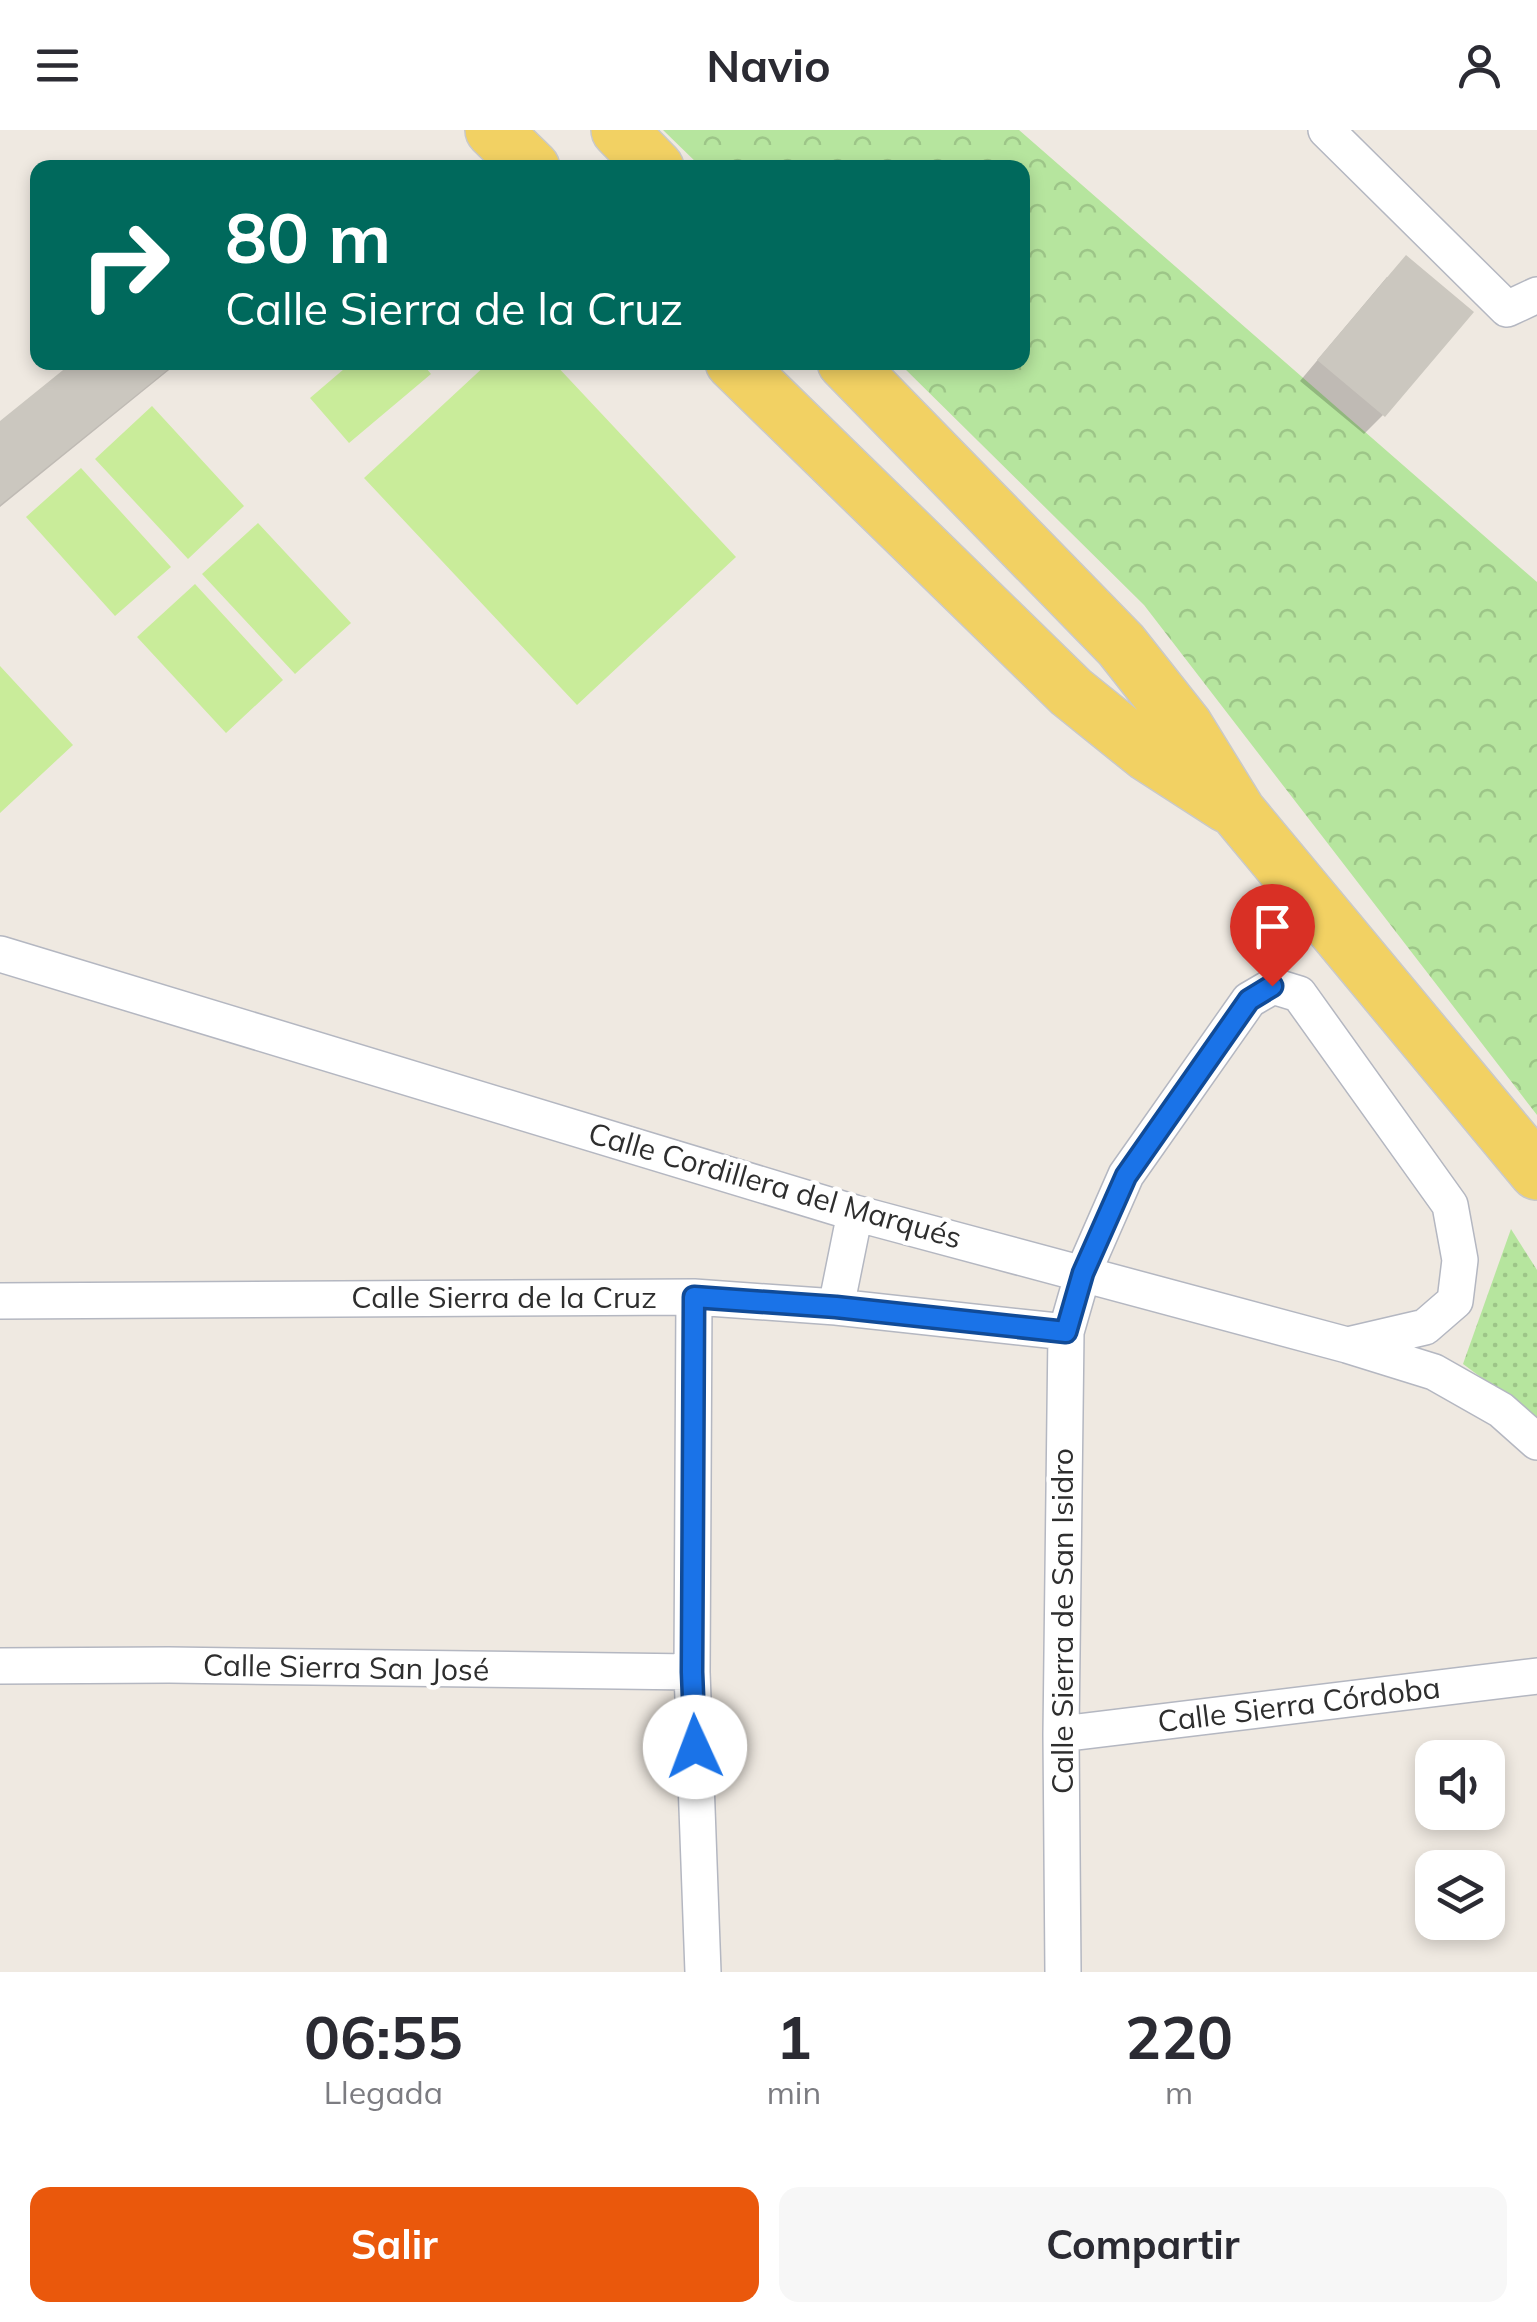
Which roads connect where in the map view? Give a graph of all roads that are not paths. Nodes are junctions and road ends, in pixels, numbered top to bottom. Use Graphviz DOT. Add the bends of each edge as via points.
graph roads {
  1 [pos="493,130"];
  2 [pos="619,130"];
  3 [pos="1326,130"];
  4 [pos="524,160"];
  5 [pos="648,160"];
  6 [pos="1537,295"];
  7 [pos="741,370"];
  8 [pos="852,370"];
  9 [pos="1238,812"];
  10 [pos="0,954"];
  11 [pos="1537,1172"];
  12 [pos="856,1213"];
  13 [pos="1083,1273"];
  14 [pos="694,1297"];
  15 [pos="0,1302"];
  16 [pos="836,1307"];
  17 [pos="1066,1332"];
  18 [pos="1347,1344"];
  19 [pos="1537,1442"];
  20 [pos="0,1666"];
  21 [pos="692,1672"];
  22 [pos="1537,1676"];
  23 [pos="1062,1734"];
  24 [pos="703,1972"];
  25 [pos="1063,1972"];
  1 -- 4 [label="main road"];
  2 -- 5 [label="main road"];
  3 -- 6 [label="street" via="1508,310"];
  7 -- 9 [label="main road" via="1071,692 1148,754"];
  8 -- 9 [label="main road" via="1121,645 1185,726"];
  9 -- 11 [label="main road"];
  10 -- 12 [label="street, Calle Cordillera del Marqués"];
  12 -- 13 [label="street, Calle Cordillera del Marqués"];
  12 -- 16 [label="street"];
  13 -- 17 [label="street, Calle Sierra de San Isidro"];
  13 -- 18 [label="street, Calle Cordillera del Marqués"];
  13 -- 18 [label="street, Calle Sierra de San Isidro" via="1126,1176 1249,1000 1272,986 1298,994 1450,1205 1460,1260 1455,1301 1425,1327"];
  14 -- 15 [label="street, Calle Sierra de la Cruz"];
  14 -- 16 [label="street, Calle Sierra de la Cruz"];
  14 -- 21 [label="street"];
  16 -- 17 [label="street, Calle Sierra de la Cruz"];
  17 -- 23 [label="street, Calle Sierra de San Isidro"];
  18 -- 19 [label="street, Calle Cordillera del Marqués" via="1434,1372 1500,1410"];
  20 -- 21 [label="street, Calle Sierra San José"];
  21 -- 24 [label="street"];
  22 -- 23 [label="street, Calle Sierra Córdoba"];
  23 -- 25 [label="street, Calle Sierra de San Isidro"];
}
